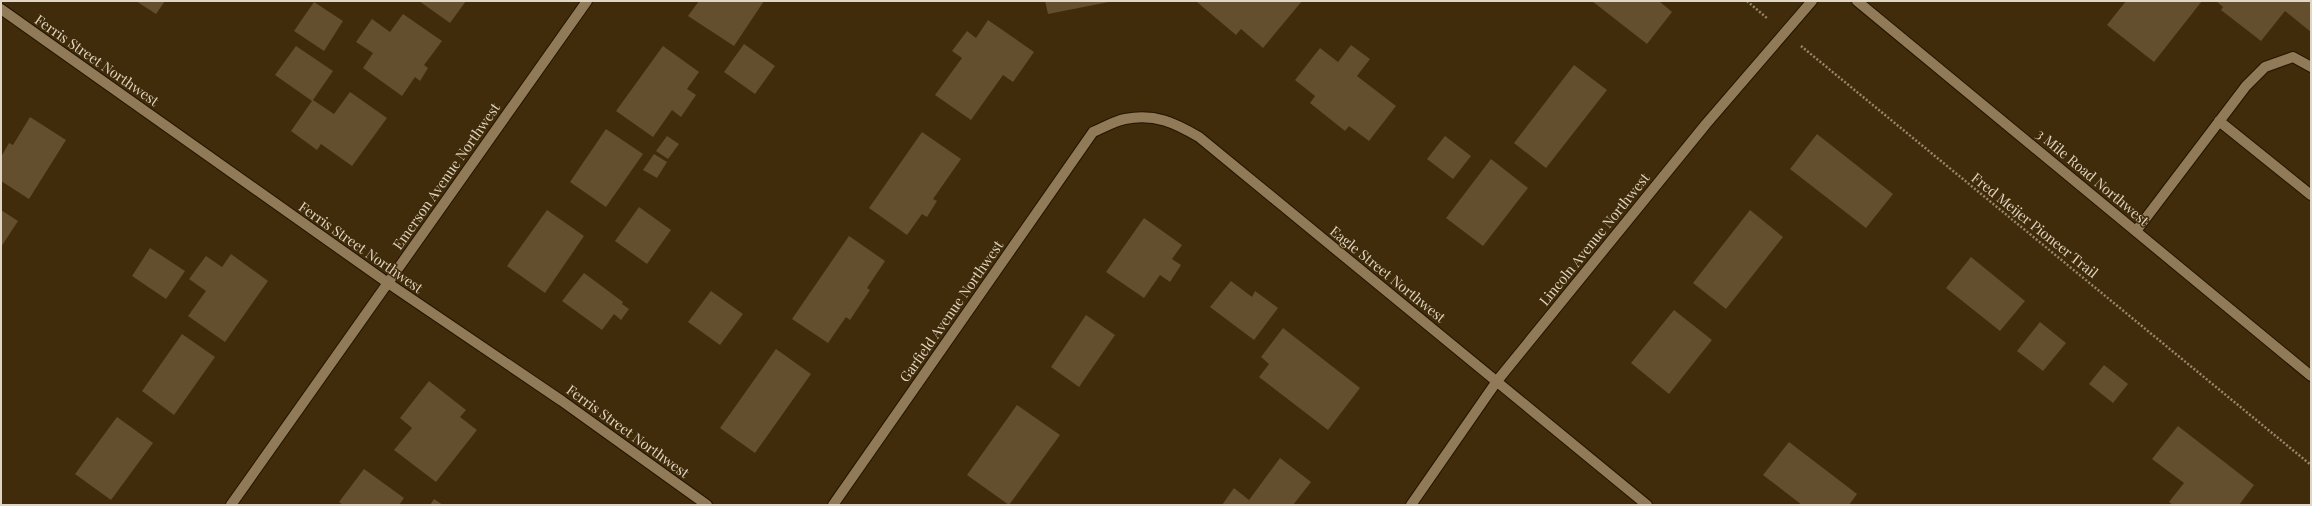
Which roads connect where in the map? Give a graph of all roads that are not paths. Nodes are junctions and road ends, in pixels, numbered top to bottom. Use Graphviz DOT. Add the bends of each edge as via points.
graph roads {
  1 [pos="5,1"];
  2 [pos="587,1"];
  3 [pos="1812,1"];
  4 [pos="1857,1"];
  5 [pos="1,8"];
  6 [pos="2311,67"];
  7 [pos="2219,121"];
  8 [pos="1093,132"];
  9 [pos="2311,195"];
  10 [pos="2136,230"];
  11 [pos="388,283"];
  12 [pos="2311,376"];
  13 [pos="1497,381"];
  14 [pos="231,505"];
  15 [pos="707,505"];
  16 [pos="833,505"];
  17 [pos="1411,505"];
  18 [pos="1647,505"];
  1 -- 5 [label="street"];
  2 -- 11 [label="street, Emerson Avenue Northwest"];
  3 -- 13 [label="street, Lincoln Avenue Northwest" via="1706,124"];
  4 -- 10 [label="street, 3 Mile Road Northwest"];
  5 -- 11 [label="street, Ferris Street Northwest"];
  6 -- 7 [label="street" via="2293,57 2265,67 2246,86"];
  7 -- 9 [label="street"];
  7 -- 10 [label="street"];
  8 -- 13 [label="street, Eagle Street Northwest" via="1124,118 1153,118 1171,121 1200,137"];
  8 -- 16 [label="street, Garfield Avenue Northwest"];
  10 -- 12 [label="street, 3 Mile Road Northwest"];
  11 -- 14 [label="street, Emerson Avenue Northwest"];
  11 -- 15 [label="street, Ferris Street Northwest" via="562,401"];
  13 -- 17 [label="street, Lincoln Avenue Northwest"];
  13 -- 18 [label="street, Eagle Street Northwest"];
}
